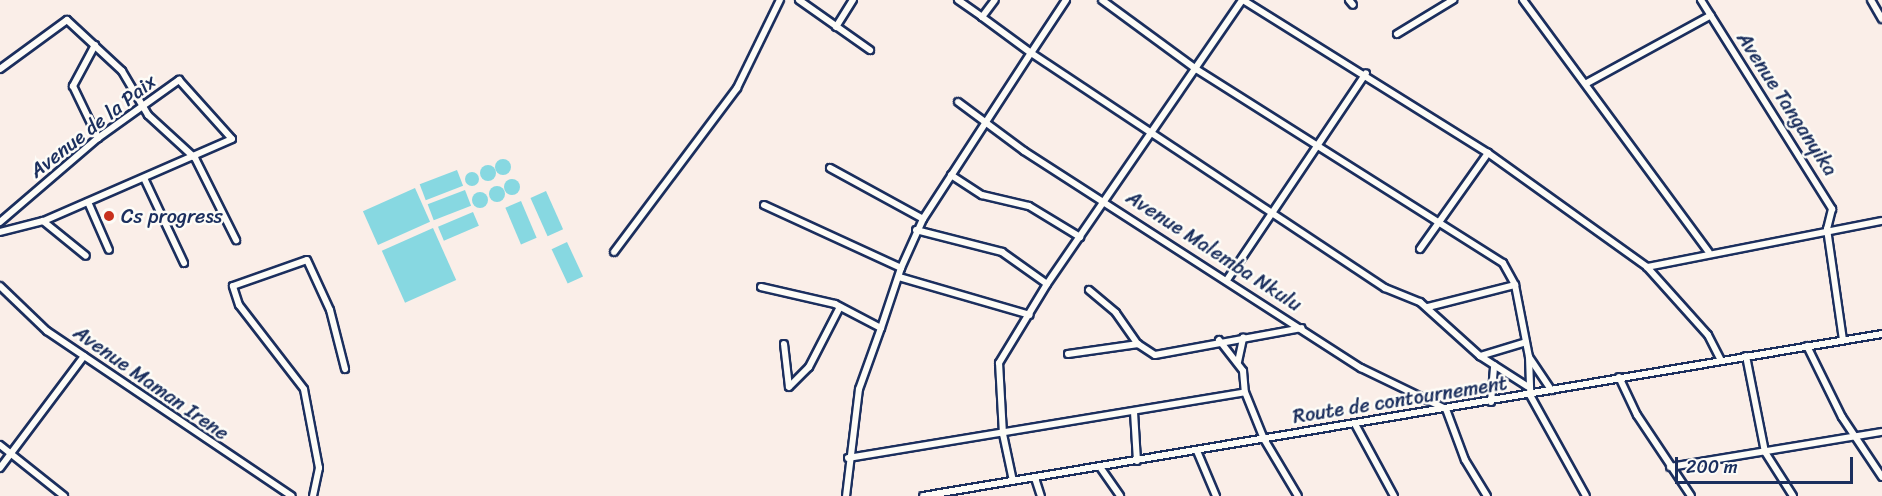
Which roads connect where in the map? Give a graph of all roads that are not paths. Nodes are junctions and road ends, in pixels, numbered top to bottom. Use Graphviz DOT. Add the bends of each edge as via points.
graph roads {
  1 [pos="780,0"];
  2 [pos="799,0"];
  3 [pos="853,0"];
  4 [pos="958,0"];
  5 [pos="995,0"];
  6 [pos="1066,0"];
  7 [pos="1102,0"];
  8 [pos="1242,0"];
  9 [pos="1453,0"];
  10 [pos="1522,0"];
  11 [pos="1701,0"];
  12 [pos="1871,0"];
  13 [pos="1711,15"];
  14 [pos="982,16"];
  15 [pos="1882,19"];
  16 [pos="836,27"];
  17 [pos="1397,34"];
  18 [pos="95,45"];
  19 [pos="870,50"];
  20 [pos="1031,52"];
  21 [pos="0,69"];
  22 [pos="1196,69"];
  23 [pos="1366,74"];
  24 [pos="1587,83"];
  25 [pos="958,102"];
  26 [pos="142,107"];
  27 [pos="985,122"];
  28 [pos="1154,132"];
  29 [pos="98,138"];
  30 [pos="1317,144"];
  31 [pos="1488,153"];
  32 [pos="195,158"];
  33 [pos="830,168"];
  34 [pos="951,175"];
  35 [pos="144,178"];
  36 [pos="1107,201"];
  37 [pos="88,202"];
  38 [pos="764,205"];
  39 [pos="1273,212"];
  40 [pos="922,219"];
  41 [pos="43,221"];
  42 [pos="1440,221"];
  43 [pos="1882,221"];
  44 [pos="0,222"];
  45 [pos="1827,229"];
  46 [pos="916,230"];
  47 [pos="0,232"];
  48 [pos="1080,237"];
  49 [pos="236,240"];
  50 [pos="1420,249"];
  51 [pos="109,250"];
  52 [pos="614,252"];
  53 [pos="1709,252"];
  54 [pos="86,256"];
  55 [pos="184,263"];
  56 [pos="1647,267"];
  57 [pos="901,268"];
  58 [pos="899,277"];
  59 [pos="1227,280"];
  60 [pos="1047,284"];
  61 [pos="1515,285"];
  62 [pos="0,286"];
  63 [pos="761,288"];
  64 [pos="1089,290"];
  65 [pos="1428,307"];
  66 [pos="839,309"];
  67 [pos="1030,315"];
  68 [pos="881,328"];
  69 [pos="1303,328"];
  70 [pos="1882,334"];
  71 [pos="1243,338"];
  72 [pos="1219,340"];
  73 [pos="1843,340"];
  74 [pos="1526,342"];
  75 [pos="784,344"];
  76 [pos="1138,344"];
  77 [pos="1807,346"];
  78 [pos="1068,354"];
  79 [pos="84,356"];
  80 [pos="1480,356"];
  81 [pos="1746,356"];
  82 [pos="1529,357"];
  83 [pos="1721,360"];
  84 [pos="1238,362"];
  85 [pos="1494,365"];
  86 [pos="345,369"];
  87 [pos="1619,377"];
  88 [pos="1527,387"];
  89 [pos="1551,390"];
  90 [pos="1245,392"];
  91 [pos="1530,395"];
  92 [pos="1491,402"];
  93 [pos="1446,409"];
  94 [pos="1134,412"];
  95 [pos="1355,424"];
  96 [pos="1882,432"];
  97 [pos="1003,434"];
  98 [pos="1856,436"];
  99 [pos="1264,439"];
  100 [pos="0,446"];
  101 [pos="1197,451"];
  102 [pos="1765,452"];
  103 [pos="13,454"];
  104 [pos="848,458"];
  105 [pos="1137,461"];
  106 [pos="1100,467"];
  107 [pos="1671,467"];
  108 [pos="0,468"];
  109 [pos="1882,477"];
  110 [pos="1035,478"];
  111 [pos="1014,481"];
  112 [pos="64,496"];
  113 [pos="292,496"];
  114 [pos="313,496"];
  115 [pos="846,496"];
  116 [pos="923,496"];
  117 [pos="1041,496"];
  118 [pos="1120,496"];
  119 [pos="1216,496"];
  120 [pos="1298,496"];
  121 [pos="1394,496"];
  122 [pos="1487,496"];
  123 [pos="1586,496"];
  124 [pos="1691,496"];
  125 [pos="1793,496"];
  1 -- 52 [label="street" via="737,88"];
  2 -- 16 [label="street"];
  3 -- 16 [label="street"];
  4 -- 14 [label="street"];
  5 -- 14 [label="street"];
  6 -- 20 [label="street"];
  7 -- 22 [label="street"];
  8 -- 22 [label="street"];
  8 -- 23 [label="street"];
  9 -- 17 [label="street"];
  10 -- 24 [label="street"];
  11 -- 13 [label="street, Avenue Tanganyika"];
  12 -- 15 [label="street"];
  13 -- 24 [label="street"];
  13 -- 45 [label="street, Avenue Tanganyika" via="1819,183 1832,209"];
  14 -- 20 [label="street"];
  16 -- 19 [label="street"];
  18 -- 21 [label="street" via="62,19"];
  18 -- 26 [label="street" via="122,71"];
  18 -- 29 [label="street" via="73,86"];
  20 -- 27 [label="street"];
  20 -- 28 [label="street"];
  22 -- 28 [label="street"];
  22 -- 30 [label="street"];
  23 -- 30 [label="street"];
  23 -- 31 [label="street"];
  24 -- 53 [label="street"];
  25 -- 27 [label="street, Avenue Malemba Nkulu"];
  26 -- 29 [label="street, Avenue de la Paix"];
  26 -- 32 [label="street"];
  26 -- 32 [label="street, Avenue de la Paix" via="179,80 211,110 233,141"];
  27 -- 34 [label="street"];
  27 -- 36 [label="street, Avenue Malemba Nkulu"];
  28 -- 36 [label="street"];
  28 -- 39 [label="street"];
  29 -- 44 [label="street, Avenue de la Paix"];
  30 -- 39 [label="street"];
  30 -- 42 [label="street"];
  31 -- 42 [label="street"];
  31 -- 56 [label="street"];
  32 -- 35 [label="street"];
  32 -- 49 [label="street"];
  33 -- 40 [label="street"];
  34 -- 40 [label="street"];
  34 -- 48 [label="street" via="982,195 1029,206"];
  35 -- 37 [label="street"];
  35 -- 55 [label="street"];
  36 -- 48 [label="street"];
  36 -- 59 [label="street, Avenue Malemba Nkulu"];
  37 -- 41 [label="street"];
  37 -- 51 [label="street"];
  38 -- 57 [label="street"];
  39 -- 59 [label="street"];
  39 -- 65 [label="street" via="1386,288"];
  40 -- 46 [label="street"];
  41 -- 47 [label="street"];
  41 -- 54 [label="street"];
  42 -- 50 [label="street"];
  42 -- 61 [label="street" via="1503,263"];
  43 -- 45 [label="street"];
  45 -- 53 [label="street"];
  45 -- 73 [label="street, Avenue Tanganyika"];
  46 -- 57 [label="street"];
  46 -- 60 [label="street" via="1002,252"];
  48 -- 60 [label="street"];
  53 -- 56 [label="street"];
  56 -- 83 [label="street" via="1708,335"];
  57 -- 58 [label="street"];
  58 -- 67 [label="street"];
  58 -- 68 [label="street"];
  59 -- 69 [label="street, Avenue Malemba Nkulu"];
  60 -- 67 [label="street"];
  61 -- 65 [label="street"];
  61 -- 74 [label="street"];
  62 -- 79 [label="street, Avenue Maman Irene" via="31,320"];
  63 -- 66 [label="street" via="816,297"];
  64 -- 76 [label="street" via="1116,313"];
  65 -- 80 [label="street"];
  66 -- 68 [label="street"];
  66 -- 75 [label="street" via="809,367 789,387"];
  67 -- 97 [label="street" via="998,368"];
  68 -- 104 [label="street" via="863,371"];
  69 -- 71 [label="street"];
  69 -- 93 [label="street, Avenue Malemba Nkulu" via="1387,383"];
  70 -- 73 [label="street, Route de contournement"];
  71 -- 72 [label="street"];
  71 -- 84 [label="street"];
  72 -- 76 [label="street" via="1155,355"];
  72 -- 84 [label="street"];
  73 -- 77 [label="street, Route de contournement"];
  74 -- 80 [label="street"];
  74 -- 82 [label="street"];
  76 -- 78 [label="street"];
  77 -- 81 [label="street, Route de contournement"];
  77 -- 98 [label="street"];
  79 -- 103 [label="street"];
  79 -- 113 [label="street, Avenue Maman Irene"];
  80 -- 85 [label="street"];
  81 -- 83 [label="street, Route de contournement"];
  81 -- 102 [label="street"];
  82 -- 88 [label="street"];
  82 -- 89 [label="street"];
  83 -- 87 [label="street, Route de contournement"];
  84 -- 90 [label="street"];
  85 -- 88 [label="street"];
  85 -- 92 [label="street"];
  86 -- 114 [label="street" via="330,310 307,260 233,286 239,305 304,389 319,468"];
  87 -- 89 [label="street, Route de contournement"];
  87 -- 107 [label="street"];
  88 -- 91 [label="street"];
  89 -- 91 [label="street, Route de contournement"];
  90 -- 94 [label="street"];
  90 -- 99 [label="street"];
  91 -- 92 [label="street, Route de contournement"];
  91 -- 123 [label="street"];
  92 -- 93 [label="street, Route de contournement"];
  93 -- 95 [label="street, Route de contournement"];
  93 -- 122 [label="street" via="1465,460"];
  94 -- 97 [label="street"];
  94 -- 105 [label="street"];
  95 -- 99 [label="street, Route de contournement"];
  95 -- 121 [label="street"];
  96 -- 98 [label="street"];
  97 -- 104 [label="street"];
  97 -- 111 [label="street"];
  98 -- 102 [label="street"];
  98 -- 109 [label="street"];
  99 -- 101 [label="street, Route de contournement"];
  99 -- 120 [label="street"];
  100 -- 103 [label="street"];
  101 -- 105 [label="street, Route de contournement"];
  101 -- 119 [label="street"];
  102 -- 107 [label="street"];
  102 -- 125 [label="street"];
  103 -- 108 [label="street"];
  103 -- 112 [label="street"];
  104 -- 115 [label="street"];
  105 -- 106 [label="street, Route de contournement"];
  106 -- 110 [label="street, Route de contournement"];
  106 -- 118 [label="street"];
  107 -- 124 [label="street"];
  110 -- 111 [label="street, Route de contournement"];
  110 -- 117 [label="street"];
  111 -- 116 [label="street, Route de contournement"];
}
